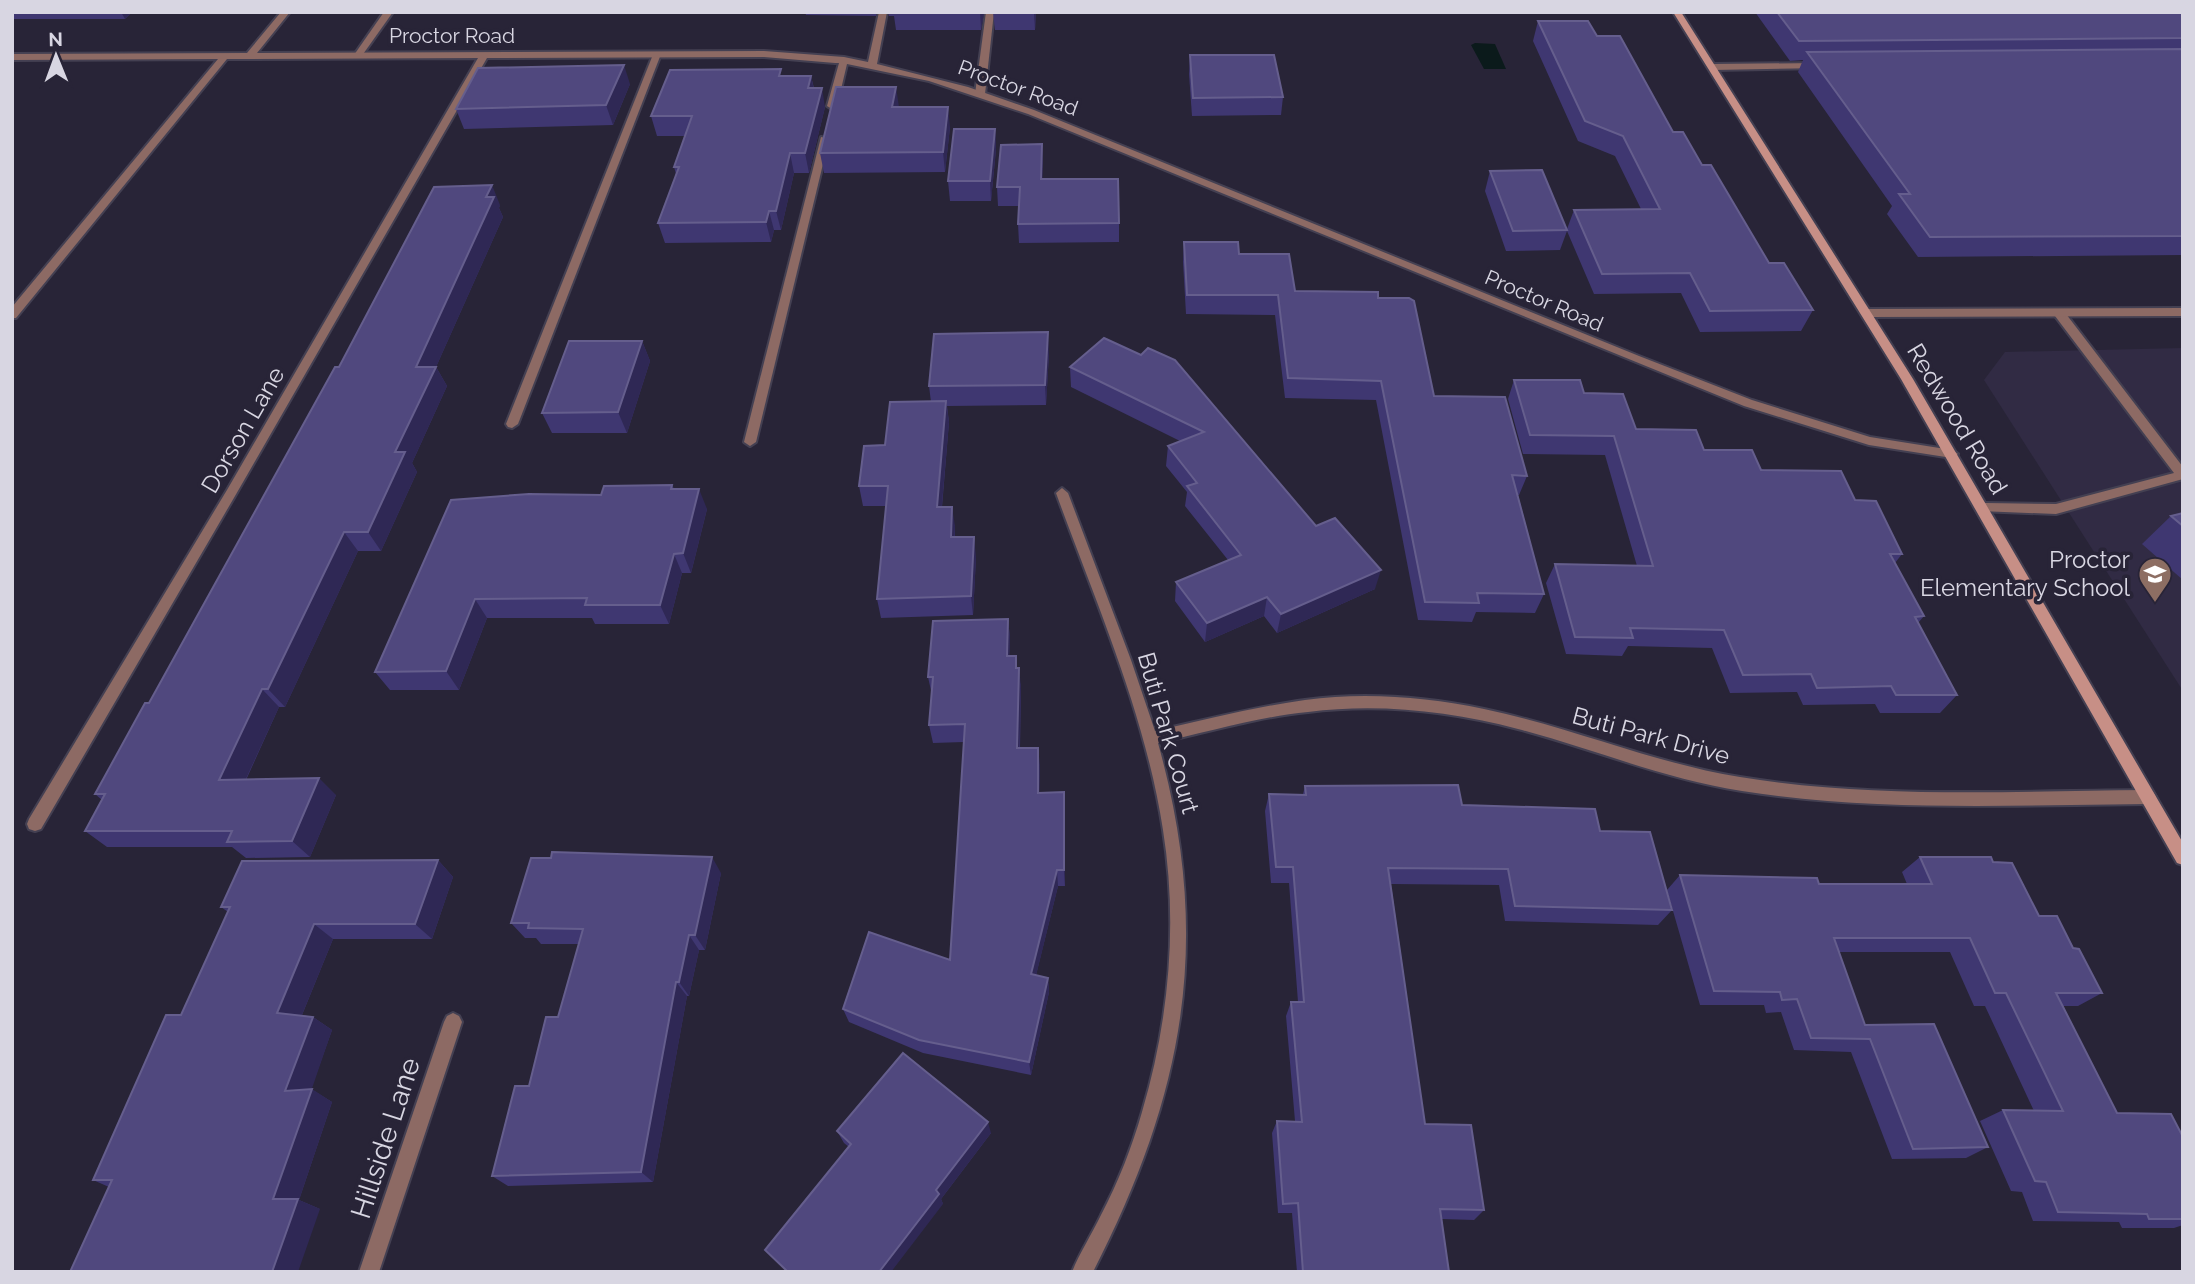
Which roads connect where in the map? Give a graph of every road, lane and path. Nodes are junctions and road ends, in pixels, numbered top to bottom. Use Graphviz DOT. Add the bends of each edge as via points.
graph roads {
  1 [pos="286,12"];
  2 [pos="389,12"];
  3 [pos="883,12"];
  4 [pos="990,12"];
  5 [pos="1677,12"];
  6 [pos="657,54"];
  7 [pos="358,55"];
  8 [pos="484,55"];
  9 [pos="225,56"];
  10 [pos="250,56"];
  11 [pos="12,57"];
  12 [pos="844,60"];
  13 [pos="872,64"];
  14 [pos="1837,66"];
  15 [pos="1713,67"];
  16 [pos="980,94"];
  17 [pos="831,112"];
  18 [pos="828,125"];
  19 [pos="2183,312"];
  20 [pos="1867,313"];
  21 [pos="2059,313"];
  22 [pos="12,315"];
  23 [pos="512,424"];
  24 [pos="750,442"];
  25 [pos="1952,454"];
  26 [pos="1062,494"];
  27 [pos="1984,508"];
  28 [pos="1149,739"];
  29 [pos="2148,797"];
  30 [pos="35,824"];
  31 [pos="2183,858"];
  32 [pos="453,1022"];
  33 [pos="369,1272"];
  34 [pos="1082,1272"];
  1 -- 10 [label="street"];
  2 -- 7 [label="street"];
  3 -- 13 [label="street"];
  4 -- 16 [label="street"];
  5 -- 15 [label="main road, Redwood Road"];
  6 -- 8 [label="street, Proctor Road"];
  6 -- 12 [label="street, Proctor Road"];
  6 -- 23 [label="street"];
  7 -- 8 [label="street, Proctor Road"];
  7 -- 10 [label="street, Proctor Road"];
  8 -- 30 [label="street, Dorson Lane"];
  9 -- 10 [label="street, Proctor Road"];
  9 -- 11 [label="street, Proctor Road"];
  9 -- 22 [label="street"];
  12 -- 13 [label="street, Proctor Road"];
  12 -- 17 [label="street"];
  13 -- 16 [label="street, Proctor Road" via="937,78"];
  14 -- 15 [label="street"];
  15 -- 20 [label="main road, Redwood Road"];
  16 -- 25 [label="street, Proctor Road" via="1748,403 1869,441"];
  18 -- 24 [label="street"];
  19 -- 21 [label="street"];
  20 -- 21 [label="street"];
  20 -- 25 [label="main road, Redwood Road"];
  21 -- 27 [label="street" via="2182,475 2056,509"];
  25 -- 27 [label="main road, Redwood Road"];
  26 -- 28 [label="street, Buti Park Court"];
  27 -- 29 [label="main road, Redwood Road"];
  28 -- 29 [label="street, Buti Park Drive" via="1284,709 1333,704 1415,705 1482,714 1692,774 1793,792"];
  28 -- 34 [label="street, Buti Park Court" via="1171,829 1176,873 1177,1002 1138,1152"];
  29 -- 31 [label="main road, Redwood Road"];
  32 -- 33 [label="street, Hillside Lane"];
}
